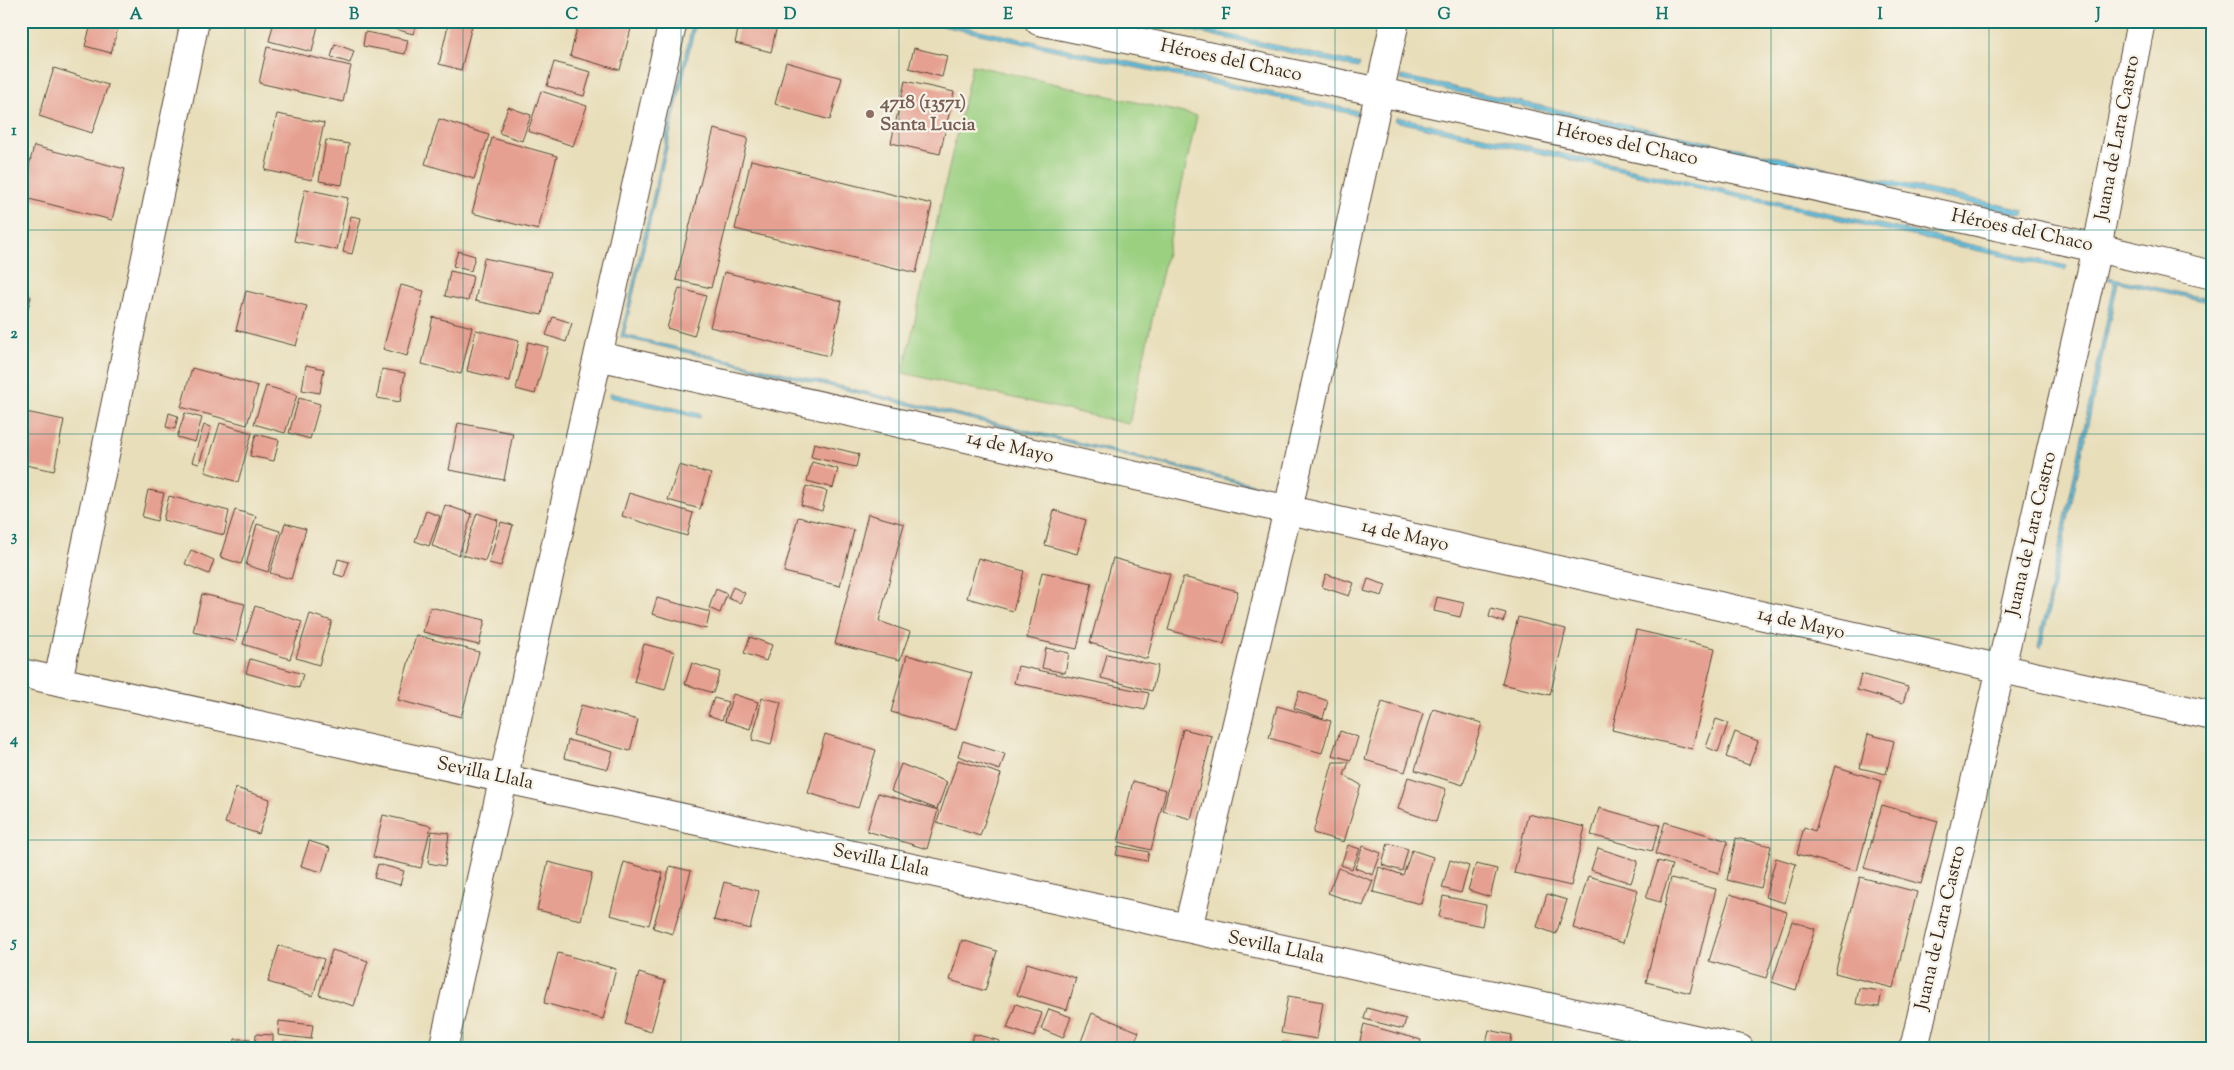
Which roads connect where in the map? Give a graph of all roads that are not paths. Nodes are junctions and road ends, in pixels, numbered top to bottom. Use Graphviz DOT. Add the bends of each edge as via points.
graph roads {
  1 [pos="196,21"];
  2 [pos="673,21"];
  3 [pos="1039,21"];
  4 [pos="1395,21"];
  5 [pos="2141,21"];
  6 [pos="1380,92"];
  7 [pos="2097,248"];
  8 [pos="2213,275"];
  9 [pos="598,356"];
  10 [pos="1288,510"];
  11 [pos="2001,669"];
  12 [pos="21,673"];
  13 [pos="58,681"];
  14 [pos="2213,716"];
  15 [pos="503,778"];
  16 [pos="1188,928"];
  17 [pos="1670,1041"];
  18 [pos="1913,1046"];
  19 [pos="443,1049"];
  20 [pos="1740,1049"];
  1 -- 13 [label="street"];
  2 -- 9 [label="street"];
  3 -- 6 [label="street, Héroes del Chaco"];
  4 -- 6 [label="street"];
  5 -- 7 [label="street, Juana de Lara Castro"];
  6 -- 7 [label="street, Héroes del Chaco"];
  6 -- 10 [label="street"];
  7 -- 8 [label="street, Héroes del Chaco"];
  7 -- 11 [label="street, Juana de Lara Castro"];
  9 -- 10 [label="street, 14 de Mayo"];
  9 -- 15 [label="street"];
  10 -- 11 [label="street, 14 de Mayo"];
  10 -- 16 [label="street"];
  11 -- 14 [label="street, 14 de Mayo"];
  11 -- 18 [label="street, Juana de Lara Castro"];
  12 -- 13 [label="street, Sevilla Llala"];
  13 -- 15 [label="street, Sevilla Llala"];
  15 -- 16 [label="street, Sevilla Llala"];
  15 -- 19 [label="street"];
  16 -- 17 [label="street, Sevilla Llala"];
  17 -- 20 [label="street, Sevilla Llala"];
}
